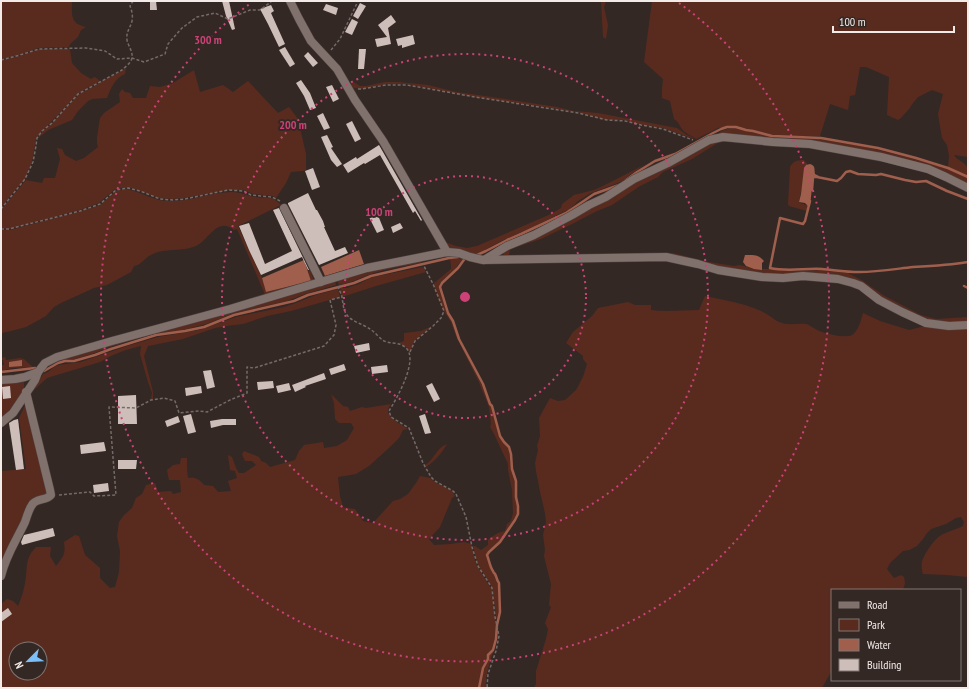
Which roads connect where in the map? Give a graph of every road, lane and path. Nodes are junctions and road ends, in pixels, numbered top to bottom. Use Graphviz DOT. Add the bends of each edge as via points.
graph roads {
  1 [pos="133,1"];
  2 [pos="272,1"];
  3 [pos="290,1"];
  4 [pos="358,1"];
  5 [pos="325,56"];
  6 [pos="132,58"];
  7 [pos="1,60"];
  8 [pos="348,88"];
  9 [pos="696,141"];
  10 [pos="968,188"];
  11 [pos="284,208"];
  12 [pos="1,209"];
  13 [pos="1,229"];
  14 [pos="447,252"];
  15 [pos="483,260"];
  16 [pos="424,267"];
  17 [pos="336,278"];
  18 [pos="321,282"];
  19 [pos="342,297"];
  20 [pos="968,325"];
  21 [pos="410,353"];
  22 [pos="38,372"];
  23 [pos="1,380"];
  24 [pos="26,392"];
  25 [pos="1,423"];
  26 [pos="51,495"];
  27 [pos="1,576"];
  28 [pos="487,688"];
  1 -- 6 [label="path" via="130,6 132,21 127,32"];
  2 -- 6 [label="path" via="260,10 250,10 228,19 215,13 197,17 182,28 168,44 165,54 144,62"];
  3 -- 5 [label="street" via="312,41"];
  4 -- 5 [label="path" via="340,39"];
  5 -- 8 [label="street" via="337,69"];
  6 -- 7 [label="path" via="117,59 105,51 86,48 63,48 39,49"];
  6 -- 12 [label="path" via="122,70 78,94 42,131 36,138 33,162 25,179"];
  8 -- 9 [label="path" via="407,85 578,112 606,120 625,120 663,128"];
  8 -- 14 [label="street" via="383,141"];
  10 -- 15 [label="street" via="928,169 881,157 810,144 723,136 709,140 606,197"];
  11 -- 13 [label="path" via="279,200 272,197 251,195 244,191 228,190 173,200 160,199 128,188 116,190 100,204 80,211"];
  11 -- 18 [label="street"];
  14 -- 15 [label="street"];
  14 -- 17 [label="street" via="367,268"];
  15 -- 20 [label="street" via="666,257 756,276 838,279 861,286 879,300 926,323"];
  16 -- 21 [label="path" via="444,311 441,318 415,341"];
  17 -- 18 [label="street"];
  17 -- 19 [label="path"];
  18 -- 22 [label="street" via="57,357"];
  19 -- 21 [label="path" via="347,315 371,329 383,340 399,344"];
  19 -- 26 [label="path" via="330,300 336,326 334,335 324,346 254,368 247,367 247,393 207,412 180,413 175,401 164,398 151,400 136,408 109,407 116,495 94,496 90,492"];
  21 -- 28 [label="path" via="410,365 389,411 391,417 409,428 431,477 456,494 466,517 478,566 492,588 499,636 488,674"];
  22 -- 23 [label="street" via="25,377"];
  22 -- 24 [label="street"];
  24 -- 25 [label="street" via="13,413"];
  24 -- 26 [label="street"];
  26 -- 27 [label="street" via="48,499 32,504"];
}
